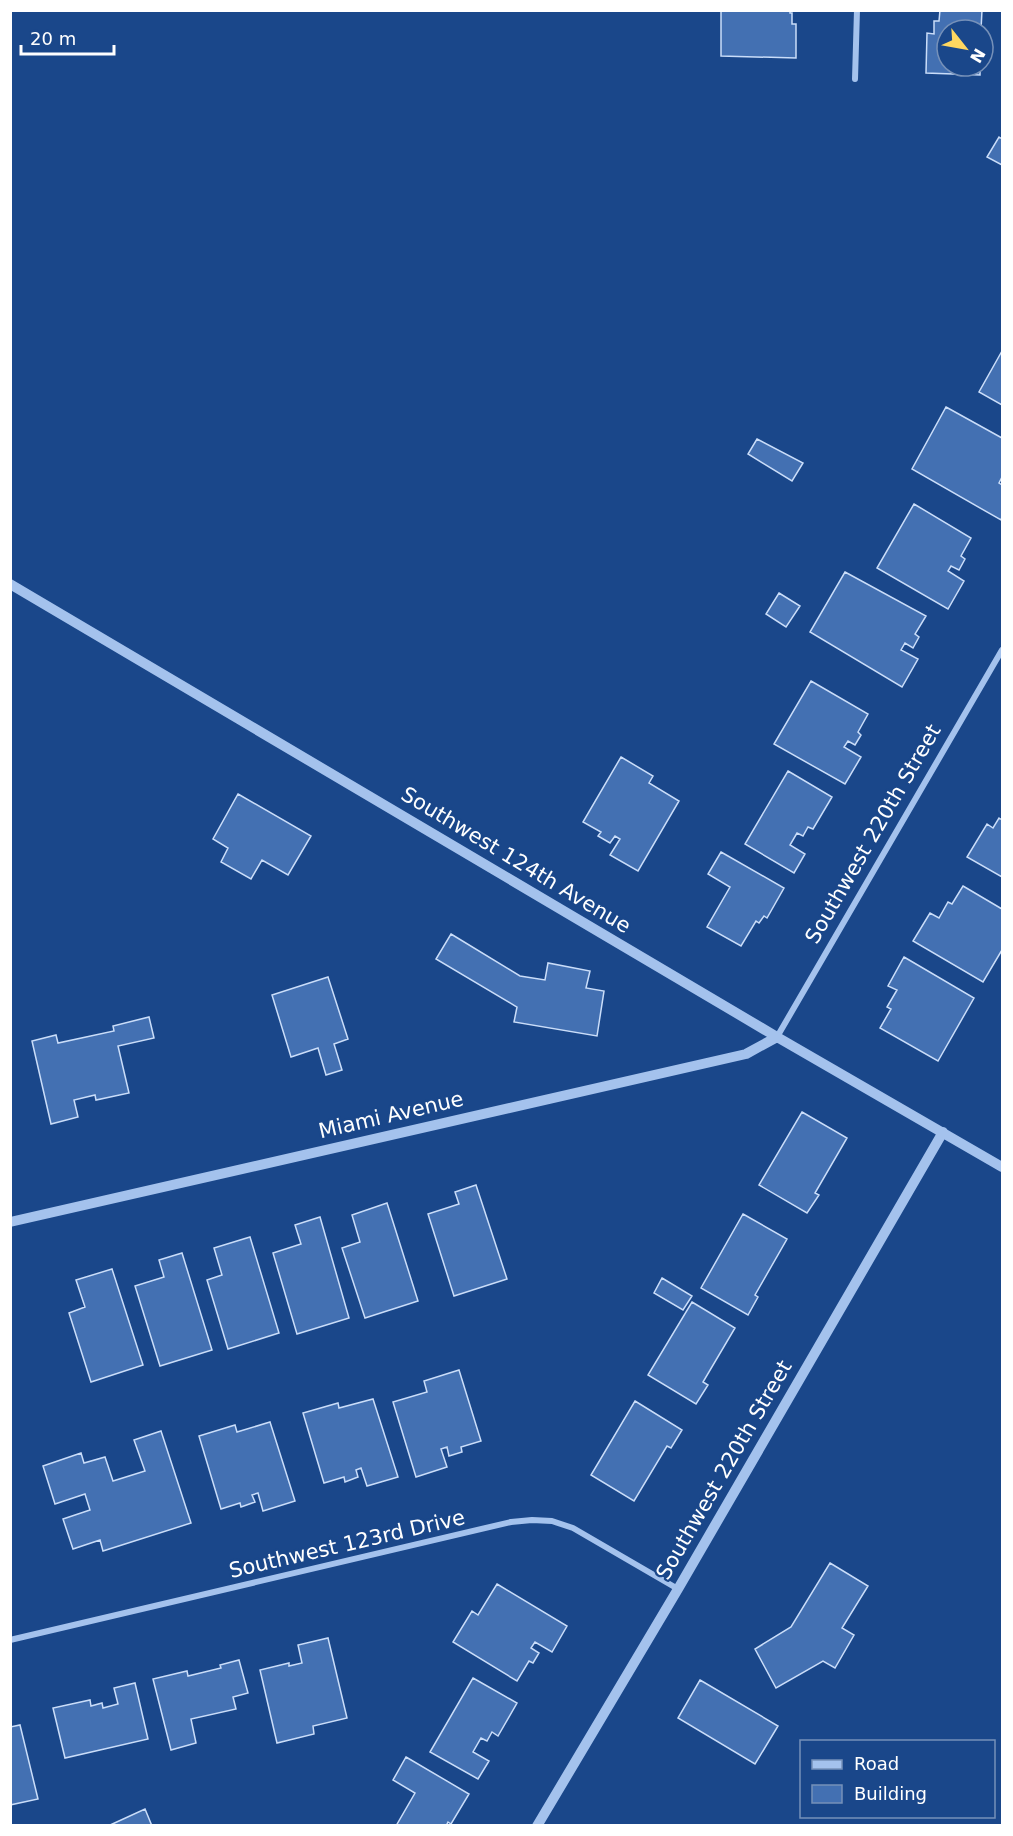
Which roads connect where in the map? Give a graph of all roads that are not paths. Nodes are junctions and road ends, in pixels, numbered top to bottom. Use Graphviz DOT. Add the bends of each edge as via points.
graph roads {
  1 [pos="857,10"];
  2 [pos="855,79"];
  3 [pos="10,584"];
  4 [pos="1002,650"];
  5 [pos="777,1037"];
  6 [pos="943,1132"];
  7 [pos="1002,1167"];
  8 [pos="10,1222"];
  9 [pos="678,1588"];
  10 [pos="10,1640"];
  11 [pos="537,1826"];
  1 -- 2 [label="street"];
  3 -- 5 [label="street, Southwest 124th Avenue"];
  4 -- 5 [label="street, Southwest 220th Street"];
  5 -- 6 [label="street, Southwest 124th Avenue"];
  5 -- 8 [label="street, Miami Avenue" via="746,1054"];
  6 -- 7 [label="street, Southwest 124th Avenue"];
  6 -- 9 [label="street, Southwest 220th Street"];
  9 -- 10 [label="street, Southwest 123rd Drive" via="573,1528 532,1520"];
  9 -- 11 [label="street, Southwest 220th Street"];
}
